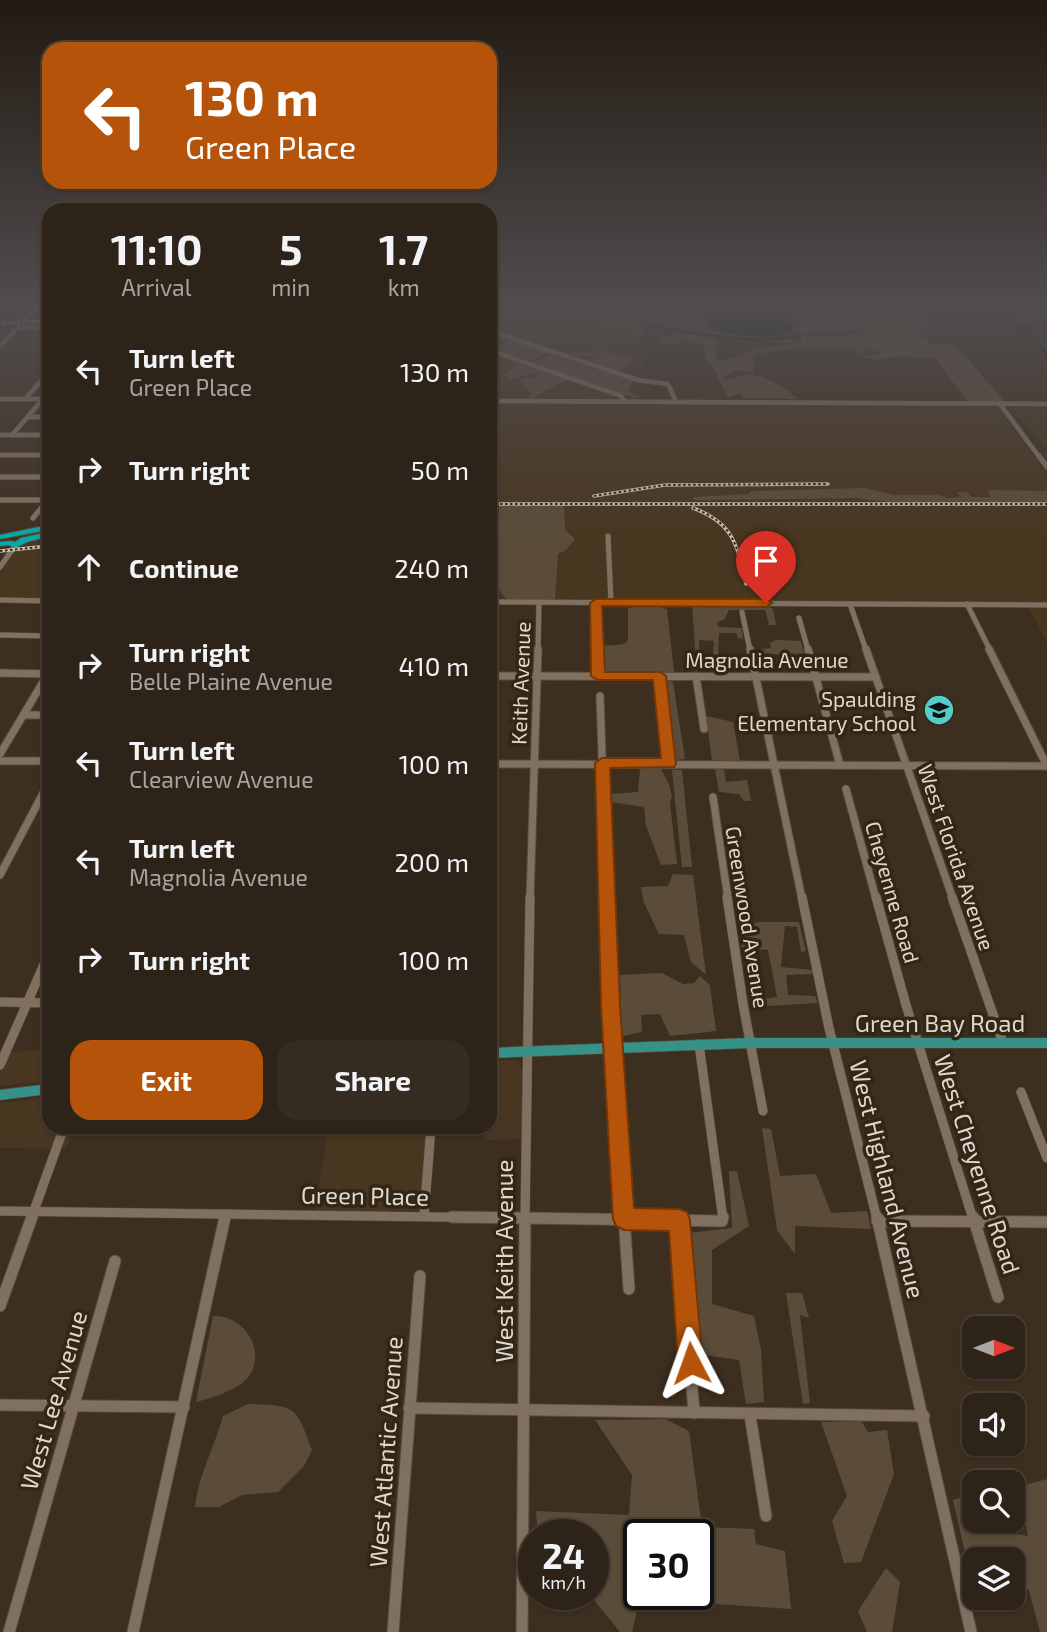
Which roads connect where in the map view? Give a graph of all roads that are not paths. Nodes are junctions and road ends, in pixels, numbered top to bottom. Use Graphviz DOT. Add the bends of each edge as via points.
graph roads {
  1 [pos="38,384"];
  2 [pos="587,384"];
  3 [pos="667,384"];
  4 [pos="0,399"];
  5 [pos="25,399"];
  6 [pos="42,399"];
  7 [pos="497,401"];
  8 [pos="625,402"];
  9 [pos="676,402"];
  10 [pos="42,403"];
  11 [pos="1000,404"];
  12 [pos="1047,404"];
  13 [pos="28,417"];
  14 [pos="42,417"];
  15 [pos="12,435"];
  16 [pos="42,435"];
  17 [pos="1,436"];
  18 [pos="0,455"];
  19 [pos="42,456"];
  20 [pos="1047,467"];
  21 [pos="0,477"];
  22 [pos="42,477"];
  23 [pos="42,499"];
  24 [pos="0,500"];
  25 [pos="42,507"];
  26 [pos="33,518"];
  27 [pos="42,532"];
  28 [pos="42,533"];
  29 [pos="608,536"];
  30 [pos="0,541"];
  31 [pos="14,542"];
  32 [pos="0,567"];
  33 [pos="0,600"];
  34 [pos="42,601"];
  35 [pos="497,602"];
  36 [pos="539,602"];
  37 [pos="596,603"];
  38 [pos="611,603"];
  39 [pos="850,604"];
  40 [pos="967,604"];
  41 [pos="1047,605"];
  42 [pos="741,612"];
  43 [pos="799,618"];
  44 [pos="0,635"];
  45 [pos="42,636"];
  46 [pos="0,673"];
  47 [pos="42,673"];
  48 [pos="497,676"];
  49 [pos="598,676"];
  50 [pos="660,676"];
  51 [pos="696,676"];
  52 [pos="755,676"];
  53 [pos="538,677"];
  54 [pos="814,677"];
  55 [pos="876,677"];
  56 [pos="42,685"];
  57 [pos="600,696"];
  58 [pos="24,715"];
  59 [pos="42,715"];
  60 [pos="704,729"];
  61 [pos="0,754"];
  62 [pos="0,761"];
  63 [pos="42,761"];
  64 [pos="602,763"];
  65 [pos="497,764"];
  66 [pos="535,764"];
  67 [pos="669,764"];
  68 [pos="773,765"];
  69 [pos="840,765"];
  70 [pos="906,765"];
  71 [pos="1047,766"];
  72 [pos="846,789"];
  73 [pos="42,795"];
  74 [pos="713,797"];
  75 [pos="1,870"];
  76 [pos="42,968"];
  77 [pos="0,1002"];
  78 [pos="26,1003"];
  79 [pos="42,1003"];
  80 [pos="906,1005"];
  81 [pos="833,1042"];
  82 [pos="750,1043"];
  83 [pos="918,1043"];
  84 [pos="1003,1043"];
  85 [pos="1047,1043"];
  86 [pos="699,1044"];
  87 [pos="613,1047"];
  88 [pos="526,1051"];
  89 [pos="497,1053"];
  90 [pos="0,1065"];
  91 [pos="42,1090"];
  92 [pos="1021,1092"];
  93 [pos="0,1094"];
  94 [pos="763,1111"];
  95 [pos="62,1134"];
  96 [pos="431,1134"];
  97 [pos="1047,1158"];
  98 [pos="0,1211"];
  99 [pos="35,1211"];
  100 [pos="226,1214"];
  101 [pos="424,1216"];
  102 [pos="525,1218"];
  103 [pos="624,1219"];
  104 [pos="679,1220"];
  105 [pos="877,1221"];
  106 [pos="974,1221"];
  107 [pos="1047,1222"];
  108 [pos="115,1261"];
  109 [pos="420,1276"];
  110 [pos="629,1289"];
  111 [pos="998,1297"];
  112 [pos="0,1306"];
  113 [pos="0,1405"];
  114 [pos="74,1405"];
  115 [pos="184,1407"];
  116 [pos="409,1408"];
  117 [pos="523,1411"];
  118 [pos="694,1413"];
  119 [pos="750,1415"];
  120 [pos="924,1416"];
  121 [pos="766,1516"];
  122 [pos="9,1632"];
  123 [pos="133,1632"];
  124 [pos="393,1632"];
  125 [pos="522,1632"];
  126 [pos="971,1632"];
  1 -- 5 [label="street"];
  2 -- 8 [label="street" via="621,396"];
  3 -- 9 [label="street"];
  4 -- 5 [label="street"];
  5 -- 6 [label="street"];
  7 -- 8 [label="street"];
  8 -- 9 [label="street"];
  9 -- 11 [label="street"];
  10 -- 13 [label="street"];
  11 -- 12 [label="street"];
  11 -- 20 [label="street"];
  13 -- 14 [label="street"];
  13 -- 15 [label="street"];
  15 -- 16 [label="street"];
  15 -- 17 [label="street"];
  18 -- 19 [label="street"];
  21 -- 22 [label="street"];
  23 -- 24 [label="street"];
  25 -- 26 [label="street"];
  27 -- 30 [label="highway"];
  28 -- 31 [label="highway"];
  29 -- 38 [label="street"];
  30 -- 31 [label="highway"];
  31 -- 32 [label="street"];
  33 -- 34 [label="street"];
  35 -- 36 [label="street"];
  36 -- 37 [label="street"];
  36 -- 53 [label="street, Keith Avenue"];
  37 -- 38 [label="street"];
  37 -- 49 [label="street"];
  38 -- 39 [label="street"];
  39 -- 40 [label="street"];
  39 -- 55 [label="street, West Florida Avenue"];
  40 -- 41 [label="street"];
  40 -- 71 [label="street"];
  42 -- 52 [label="street, West Highland Avenue"];
  43 -- 54 [label="street"];
  44 -- 45 [label="street"];
  46 -- 47 [label="street"];
  48 -- 53 [label="street, Magnolia Avenue"];
  49 -- 50 [label="street, Magnolia Avenue"];
  49 -- 53 [label="street, Magnolia Avenue"];
  50 -- 51 [label="street, Magnolia Avenue"];
  50 -- 67 [label="street"];
  51 -- 52 [label="street, Magnolia Avenue"];
  51 -- 60 [label="street"];
  52 -- 54 [label="street, Magnolia Avenue"];
  52 -- 68 [label="street, West Highland Avenue"];
  53 -- 66 [label="street, Keith Avenue"];
  54 -- 55 [label="street, Magnolia Avenue"];
  54 -- 69 [label="street"];
  55 -- 70 [label="street, West Florida Avenue"];
  56 -- 58 [label="street"];
  57 -- 64 [label="street"];
  58 -- 59 [label="street"];
  58 -- 61 [label="street"];
  62 -- 63 [label="street"];
  64 -- 66 [label="street"];
  64 -- 67 [label="street"];
  64 -- 87 [label="street"];
  65 -- 66 [label="street"];
  66 -- 88 [label="street, West Keith Avenue"];
  67 -- 68 [label="street"];
  68 -- 69 [label="street"];
  68 -- 81 [label="street, West Highland Avenue"];
  69 -- 70 [label="street"];
  70 -- 71 [label="street"];
  70 -- 84 [label="street, West Florida Avenue"];
  72 -- 80 [label="street, Cheyenne Road"];
  73 -- 75 [label="street"];
  74 -- 82 [label="street, Greenwood Avenue"];
  76 -- 78 [label="street"];
  77 -- 78 [label="street"];
  78 -- 79 [label="street"];
  78 -- 90 [label="street"];
  80 -- 83 [label="street, West Cheyenne Road"];
  81 -- 82 [label="main road, Green Bay Road"];
  81 -- 83 [label="main road, Green Bay Road"];
  81 -- 105 [label="street, West Highland Avenue"];
  82 -- 86 [label="main road, Green Bay Road"];
  82 -- 94 [label="street, Greenwood Avenue"];
  83 -- 84 [label="main road, Green Bay Road"];
  83 -- 106 [label="street, West Cheyenne Road"];
  84 -- 85 [label="main road, Green Bay Road"];
  86 -- 87 [label="main road, Green Bay Road"];
  86 -- 104 [label="street, Green Place" via="724,1214 722,1221"];
  87 -- 88 [label="main road, Green Bay Road"];
  87 -- 103 [label="street"];
  88 -- 89 [label="main road, Green Bay Road"];
  88 -- 102 [label="street, West Keith Avenue"];
  91 -- 93 [label="main road"];
  92 -- 97 [label="street"];
  95 -- 99 [label="street"];
  96 -- 101 [label="street"];
  98 -- 99 [label="street, Green Place"];
  99 -- 100 [label="street, Green Place"];
  99 -- 112 [label="street"];
  100 -- 101 [label="street, Green Place"];
  100 -- 115 [label="street"];
  101 -- 102 [label="street, Green Place"];
  102 -- 103 [label="street, Green Place"];
  102 -- 117 [label="street, West Keith Avenue"];
  103 -- 104 [label="street, Green Place"];
  103 -- 110 [label="street"];
  104 -- 118 [label="street"];
  105 -- 106 [label="street"];
  105 -- 120 [label="street, West Highland Avenue"];
  106 -- 107 [label="street"];
  106 -- 111 [label="street, West Cheyenne Road"];
  108 -- 114 [label="street, West Lee Avenue"];
  109 -- 116 [label="street, West Atlantic Avenue"];
  113 -- 114 [label="street"];
  114 -- 115 [label="street"];
  114 -- 122 [label="street, West Lee Avenue"];
  115 -- 123 [label="street"];
  116 -- 117 [label="street"];
  116 -- 124 [label="street, West Atlantic Avenue"];
  117 -- 118 [label="street"];
  117 -- 125 [label="street, West Keith Avenue"];
  118 -- 119 [label="street"];
  119 -- 120 [label="street"];
  119 -- 121 [label="street"];
  120 -- 126 [label="street, West Highland Avenue"];
}
